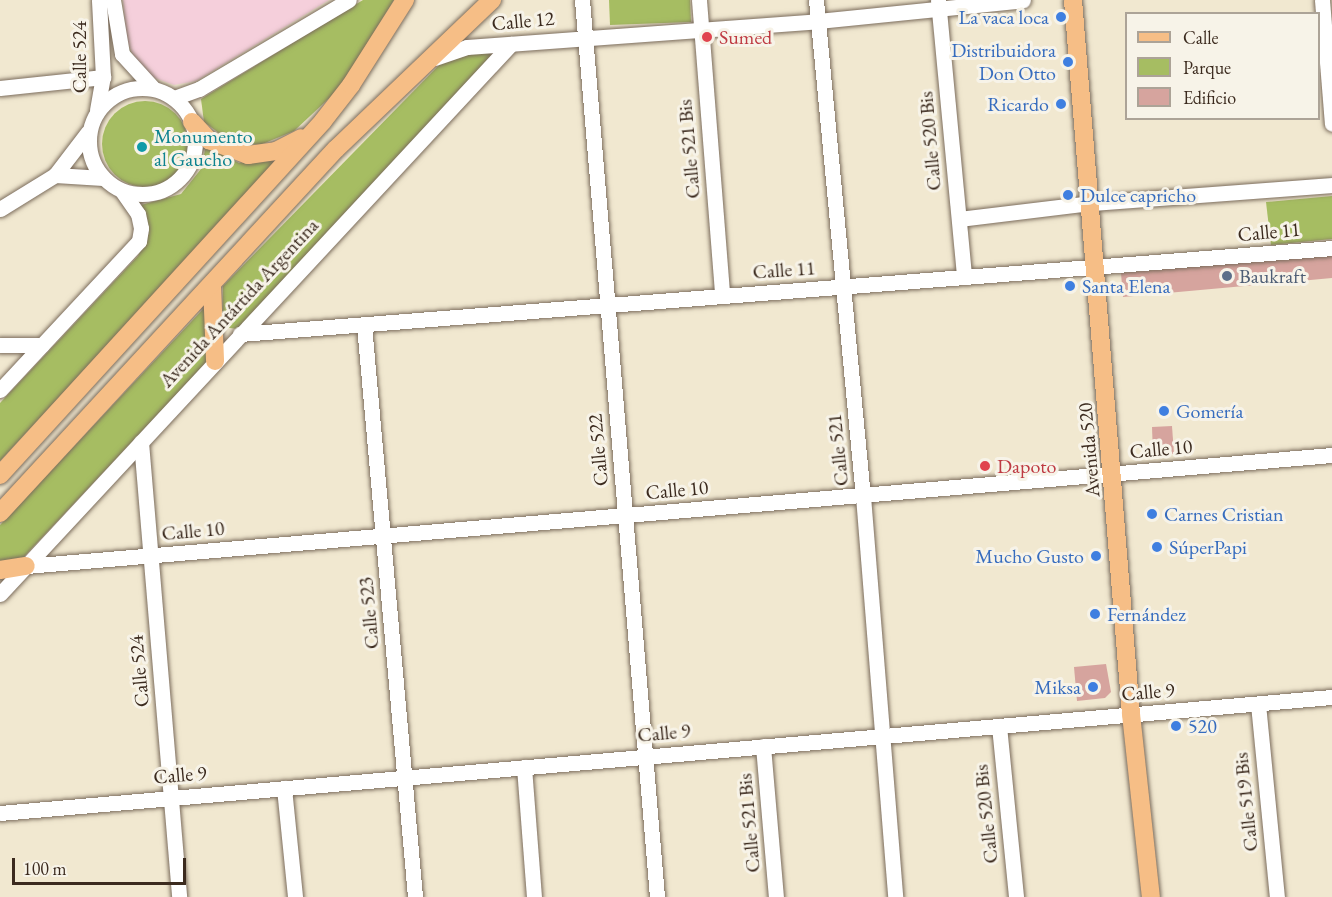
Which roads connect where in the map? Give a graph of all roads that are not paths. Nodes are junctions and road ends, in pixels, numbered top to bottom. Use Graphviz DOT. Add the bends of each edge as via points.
graph roads {
  1 [pos="99,0"];
  2 [pos="113,0"];
  3 [pos="349,0"];
  4 [pos="405,0"];
  5 [pos="492,0"];
  6 [pos="582,0"];
  7 [pos="699,0"];
  8 [pos="816,0"];
  9 [pos="1023,0"];
  10 [pos="1073,0"];
  11 [pos="1322,0"];
  12 [pos="939,5"];
  13 [pos="818,21"];
  14 [pos="701,30"];
  15 [pos="584,37"];
  16 [pos="512,44"];
  17 [pos="424,63"];
  18 [pos="103,77"];
  19 [pos="0,88"];
  20 [pos="154,88"];
  21 [pos="174,98"];
  22 [pos="96,113"];
  23 [pos="324,121"];
  24 [pos="192,122"];
  25 [pos="1332,124"];
  26 [pos="90,130"];
  27 [pos="55,175"];
  28 [pos="103,178"];
  29 [pos="1332,185"];
  30 [pos="122,191"];
  31 [pos="1092,203"];
  32 [pos="0,209"];
  33 [pos="959,219"];
  34 [pos="1332,248"];
  35 [pos="1097,268"];
  36 [pos="964,277"];
  37 [pos="212,285"];
  38 [pos="842,287"];
  39 [pos="722,295"];
  40 [pos="607,305"];
  41 [pos="364,325"];
  42 [pos="240,334"];
  43 [pos="0,345"];
  44 [pos="42,345"];
  45 [pos="215,361"];
  46 [pos="0,390"];
  47 [pos="141,441"];
  48 [pos="1332,455"];
  49 [pos="0,475"];
  50 [pos="1113,475"];
  51 [pos="863,496"];
  52 [pos="0,513"];
  53 [pos="624,515"];
  54 [pos="384,537"];
  55 [pos="150,556"];
  56 [pos="26,566"];
  57 [pos="0,570"];
  58 [pos="0,594"];
  59 [pos="1332,697"];
  60 [pos="1258,704"];
  61 [pos="1131,714"];
  62 [pos="999,726"];
  63 [pos="884,734"];
  64 [pos="763,746"];
  65 [pos="645,755"];
  66 [pos="524,767"];
  67 [pos="404,777"];
  68 [pos="284,788"];
  69 [pos="171,796"];
  70 [pos="0,813"];
  71 [pos="179,897"];
  72 [pos="295,897"];
  73 [pos="414,897"];
  74 [pos="534,897"];
  75 [pos="657,897"];
  76 [pos="776,897"];
  77 [pos="896,897"];
  78 [pos="1016,897"];
  79 [pos="1150,897"];
  80 [pos="1276,897"];
  1 -- 18 [label="street, Calle 524"];
  2 -- 20 [label="street, Calle 524" via="122,54"];
  3 -- 21 [label="street" via="199,90"];
  4 -- 23 [label="main road"];
  5 -- 17 [label="main road, Avenida Antártida Argentina"];
  6 -- 15 [label="street, Calle 522"];
  7 -- 14 [label="street, Calle 521 Bis"];
  8 -- 13 [label="street, Calle 521"];
  9 -- 12 [label="street, Calle 12"];
  10 -- 31 [label="main road, Avenida 520"];
  11 -- 25 [label="street"];
  12 -- 13 [label="street, Calle 12"];
  12 -- 33 [label="street, Calle 520 Bis"];
  13 -- 14 [label="street, Calle 12"];
  13 -- 38 [label="street, Calle 521"];
  14 -- 15 [label="street, Calle 12"];
  14 -- 39 [label="street, Calle 521 Bis"];
  15 -- 16 [label="street, Calle 12"];
  15 -- 40 [label="street, Calle 522"];
  16 -- 17 [label="street, Calle 12" via="454,50"];
  16 -- 42 [label="street, Avenida Antártida Argentina"];
  17 -- 37 [label="main road, Avenida Antártida Argentina" via="336,149"];
  18 -- 19 [label="street"];
  18 -- 22 [label="street, Calle 524"];
  20 -- 21 [label="street"];
  20 -- 22 [label="street" via="120,92"];
  21 -- 24 [label="street"];
  22 -- 26 [label="street"];
  23 -- 24 [label="main road" via="286,148 248,156 209,140"];
  23 -- 49 [label="main road"];
  24 -- 30 [label="street" via="196,142 191,162 180,179 162,191 142,195"];
  26 -- 27 [label="street"];
  26 -- 28 [label="street" via="89,147"];
  27 -- 28 [label="street"];
  27 -- 32 [label="street"];
  28 -- 30 [label="street"];
  29 -- 31 [label="street"];
  30 -- 44 [label="street" via="138,214 139,240"];
  31 -- 33 [label="street"];
  31 -- 35 [label="main road, Avenida 520"];
  33 -- 36 [label="street, Calle 520 Bis"];
  34 -- 35 [label="street, Calle 11"];
  35 -- 36 [label="street, Calle 11"];
  35 -- 50 [label="main road, Avenida 520"];
  36 -- 38 [label="street, Calle 11"];
  37 -- 45 [label="main road"];
  37 -- 52 [label="main road, Avenida Antártida Argentina"];
  38 -- 39 [label="street, Calle 11"];
  38 -- 51 [label="street, Calle 521"];
  39 -- 40 [label="street, Calle 11"];
  40 -- 41 [label="street, Calle 11"];
  40 -- 53 [label="street, Calle 522"];
  41 -- 42 [label="street, Calle 11"];
  41 -- 54 [label="street, Calle 523"];
  42 -- 45 [label="street, Avenida Antártida Argentina"];
  43 -- 44 [label="street"];
  44 -- 46 [label="street"];
  45 -- 47 [label="street, Avenida Antártida Argentina"];
  47 -- 55 [label="street, Calle 524"];
  47 -- 56 [label="street, Avenida Antártida Argentina"];
  48 -- 50 [label="street, Calle 10"];
  50 -- 51 [label="street, Calle 10"];
  50 -- 61 [label="main road, Avenida 520"];
  51 -- 53 [label="street, Calle 10"];
  51 -- 63 [label="street, Calle 521"];
  53 -- 54 [label="street, Calle 10"];
  53 -- 65 [label="street, Calle 522"];
  54 -- 55 [label="street, Calle 10"];
  54 -- 67 [label="street, Calle 523"];
  55 -- 56 [label="street, Calle 10"];
  55 -- 69 [label="street, Calle 524"];
  56 -- 57 [label="main road"];
  56 -- 58 [label="street, Avenida Antártida Argentina"];
  59 -- 60 [label="street, Calle 9"];
  60 -- 61 [label="street, Calle 9"];
  60 -- 80 [label="street, Calle 519 Bis"];
  61 -- 62 [label="street, Calle 9"];
  61 -- 79 [label="main road, Avenida 520"];
  62 -- 63 [label="street, Calle 9"];
  62 -- 78 [label="street, Calle 520 Bis"];
  63 -- 64 [label="street, Calle 9"];
  63 -- 77 [label="street, Calle 521"];
  64 -- 65 [label="street, Calle 9"];
  64 -- 76 [label="street, Calle 521 Bis"];
  65 -- 66 [label="street, Calle 9"];
  65 -- 75 [label="street, Calle 522"];
  66 -- 67 [label="street, Calle 9"];
  66 -- 74 [label="street"];
  67 -- 68 [label="street, Calle 9"];
  67 -- 73 [label="street, Calle 523"];
  68 -- 69 [label="street, Calle 9"];
  68 -- 72 [label="street"];
  69 -- 70 [label="street, Calle 9"];
  69 -- 71 [label="street, Calle 524"];
}
